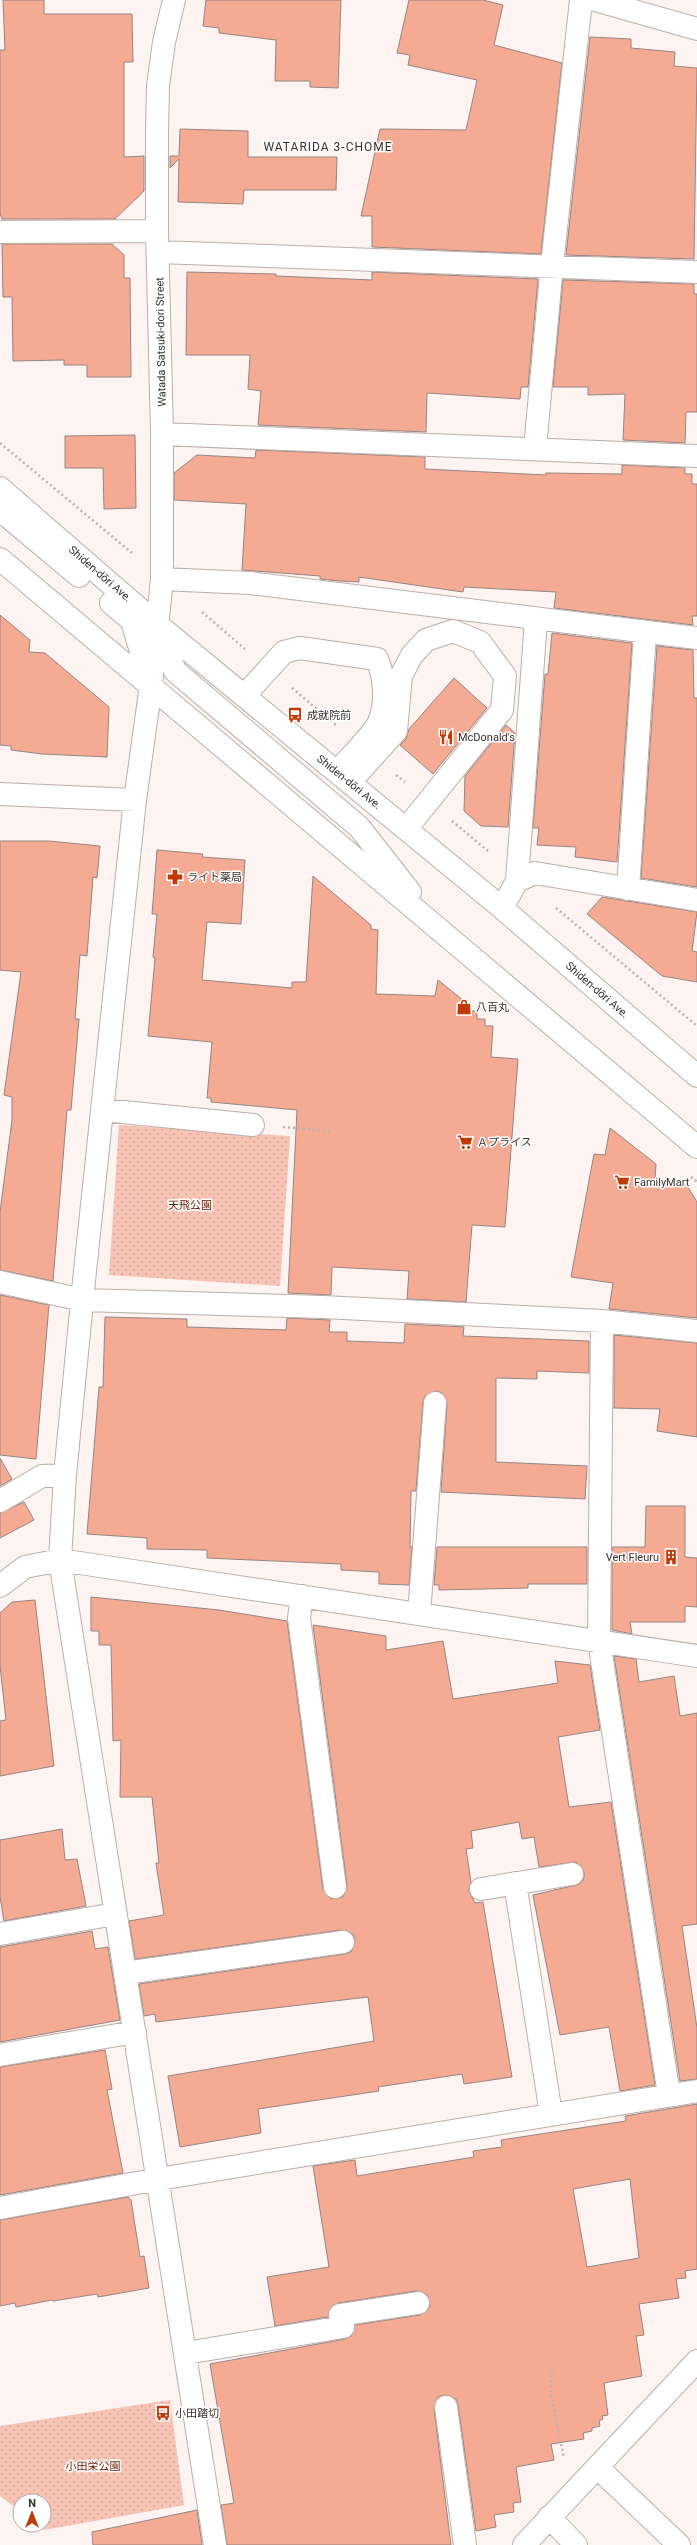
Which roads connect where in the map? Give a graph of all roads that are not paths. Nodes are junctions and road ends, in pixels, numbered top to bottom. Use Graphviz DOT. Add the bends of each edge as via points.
graph roads {
  1 [pos="174,0"];
  2 [pos="581,0"];
  3 [pos="595,0"];
  4 [pos="697,29"];
  5 [pos="0,232"];
  6 [pos="158,241"];
  7 [pos="552,265"];
  8 [pos="697,272"];
  9 [pos="162,434"];
  10 [pos="535,448"];
  11 [pos="697,456"];
  12 [pos="0,488"];
  13 [pos="0,510"];
  14 [pos="0,559"];
  15 [pos="162,579"];
  16 [pos="536,620"];
  17 [pos="158,625"];
  18 [pos="645,633"];
  19 [pos="697,638"];
  20 [pos="151,685"];
  21 [pos="244,696"];
  22 [pos="343,777"];
  23 [pos="0,794"];
  24 [pos="135,800"];
  25 [pos="406,829"];
  26 [pos="517,881"];
  27 [pos="628,889"];
  28 [pos="697,900"];
  29 [pos="502,908"];
  30 [pos="438,928"];
  31 [pos="697,1076"];
  32 [pos="103,1110"];
  33 [pos="253,1125"];
  34 [pos="697,1147"];
  35 [pos="0,1282"];
  36 [pos="82,1300"];
  37 [pos="602,1321"];
  38 [pos="697,1331"];
  39 [pos="435,1403"];
  40 [pos="65,1475"];
  41 [pos="0,1501"];
  42 [pos="60,1560"];
  43 [pos="0,1586"];
  44 [pos="302,1596"];
  45 [pos="419,1614"];
  46 [pos="599,1641"];
  47 [pos="697,1656"];
  48 [pos="572,1874"];
  49 [pos="515,1883"];
  50 [pos="335,1887"];
  51 [pos="481,1889"];
  52 [pos="115,1914"];
  53 [pos="0,1934"];
  54 [pos="343,1942"];
  55 [pos="125,1973"];
  56 [pos="135,2032"];
  57 [pos="0,2055"];
  58 [pos="697,2091"];
  59 [pos="669,2095"];
  60 [pos="551,2114"];
  61 [pos="159,2179"];
  62 [pos="0,2208"];
  63 [pos="418,2303"];
  64 [pos="186,2353"];
  65 [pos="697,2361"];
  66 [pos="446,2407"];
  67 [pos="597,2467"];
  68 [pos="549,2517"];
  69 [pos="215,2545"];
  70 [pos="465,2545"];
  71 [pos="524,2545"];
  72 [pos="576,2545"];
  73 [pos="680,2545"];
  1 -- 6 [label="street, Watada Satsuki-dori Street" via="164,42 158,86"];
  2 -- 7 [label="street"];
  3 -- 4 [label="street"];
  5 -- 6 [label="street"];
  6 -- 7 [label="street"];
  6 -- 9 [label="street, Watada Satsuki-dori Street"];
  7 -- 8 [label="street"];
  7 -- 10 [label="street"];
  9 -- 10 [label="street"];
  9 -- 15 [label="street, Watada Satsuki-dori Street"];
  10 -- 11 [label="street"];
  12 -- 17 [label="street, Shiden-dōri Ave."];
  13 -- 20 [label="street" via="132,621"];
  14 -- 20 [label="street"];
  15 -- 16 [label="street" via="250,584"];
  15 -- 17 [label="street, Watada Satsuki-dori Street"];
  16 -- 18 [label="street"];
  16 -- 26 [label="street"];
  17 -- 20 [label="street, Watada Satsuki-dori Street"];
  17 -- 21 [label="street, Shiden-dōri Ave."];
  17 -- 30 [label="street" via="175,671 359,827"];
  18 -- 19 [label="street"];
  18 -- 27 [label="street"];
  20 -- 24 [label="street, Watada Satsuki-dori Street"];
  20 -- 30 [label="street"];
  21 -- 22 [label="street, Shiden-dōri Ave."];
  21 -- 22 [label="street" via="284,652 300,648 377,659 382,672 384,705 379,724"];
  22 -- 25 [label="street, Shiden-dōri Ave."];
  22 -- 25 [label="street" via="396,732 401,676 412,655 426,640 453,631 480,642 505,676 502,710"];
  23 -- 24 [label="street"];
  24 -- 32 [label="street, Watada Satsuki-dori Street"];
  25 -- 29 [label="street, Shiden-dōri Ave."];
  26 -- 27 [label="street" via="535,874"];
  26 -- 29 [label="street"];
  27 -- 28 [label="street"];
  29 -- 31 [label="street, Shiden-dōri Ave."];
  30 -- 34 [label="street"];
  32 -- 33 [label="street"];
  32 -- 36 [label="street, Watada Satsuki-dori Street"];
  35 -- 36 [label="street"];
  36 -- 37 [label="street" via="323,1307"];
  36 -- 40 [label="street, Watada Satsuki-dori Street"];
  37 -- 38 [label="street"];
  37 -- 46 [label="street"];
  39 -- 45 [label="street"];
  40 -- 41 [label="street" via="42,1476"];
  40 -- 42 [label="street, Watada Satsuki-dori Street"];
  42 -- 43 [label="street" via="25,1567"];
  42 -- 44 [label="street"];
  42 -- 52 [label="street, Watada Satsuki-dori Street"];
  44 -- 45 [label="street"];
  44 -- 50 [label="street" via="299,1618"];
  45 -- 46 [label="street"];
  46 -- 47 [label="street"];
  46 -- 59 [label="street"];
  48 -- 49 [label="street"];
  49 -- 51 [label="street"];
  49 -- 60 [label="street"];
  52 -- 53 [label="street"];
  52 -- 55 [label="street, Watada Satsuki-dori Street"];
  54 -- 55 [label="street"];
  55 -- 56 [label="street, Watada Satsuki-dori Street"];
  56 -- 57 [label="street"];
  56 -- 61 [label="street, Watada Satsuki-dori Street"];
  58 -- 59 [label="street"];
  59 -- 60 [label="street"];
  60 -- 61 [label="street"];
  61 -- 62 [label="street"];
  61 -- 64 [label="street, Watada Satsuki-dori Street"];
  63 -- 64 [label="street" via="340,2315 343,2327"];
  64 -- 69 [label="street, Watada Satsuki-dori Street"];
  65 -- 67 [label="street"];
  66 -- 70 [label="street"];
  67 -- 68 [label="street"];
  67 -- 73 [label="street"];
  68 -- 71 [label="street"];
  68 -- 72 [label="street"];
}
